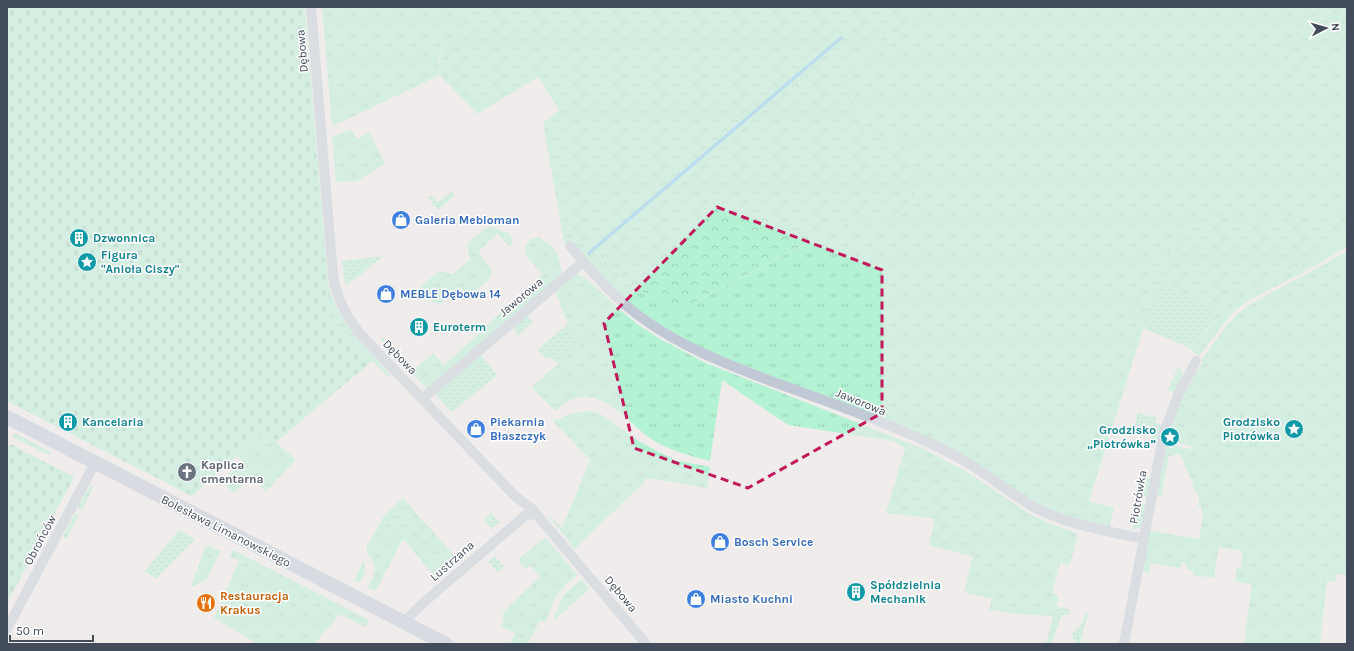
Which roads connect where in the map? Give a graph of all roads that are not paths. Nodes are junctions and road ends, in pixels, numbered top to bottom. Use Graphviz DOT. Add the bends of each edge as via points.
graph roads {
  1 [pos="312,7"];
  2 [pos="570,246"];
  3 [pos="583,262"];
  4 [pos="1196,361"];
  5 [pos="422,399"];
  6 [pos="7,417"];
  7 [pos="95,463"];
  8 [pos="514,495"];
  9 [pos="536,514"];
  10 [pos="519,520"];
  11 [pos="1144,539"];
  12 [pos="404,622"];
  13 [pos="7,629"];
  14 [pos="446,644"];
  15 [pos="646,644"];
  16 [pos="1124,644"];
  1 -- 5 [label="street, Dębowa" via="336,291 353,325"];
  2 -- 3 [label="street, Jaworowa"];
  3 -- 5 [label="street, Jaworowa"];
  3 -- 11 [label="street, Jaworowa" via="633,311 671,337 696,350 934,445 968,463 1023,501 1056,517 1078,525"];
  4 -- 11 [label="street, Piotrówka" via="1166,425"];
  5 -- 8 [label="street, Dębowa"];
  6 -- 7 [label="street, Bolesława Limanowskiego"];
  7 -- 12 [label="street, Bolesława Limanowskiego"];
  7 -- 13 [label="street, Obrońców"];
  8 -- 9 [label="street, Dębowa"];
  8 -- 10 [label="street" via="520,507"];
  9 -- 10 [label="street, Lustrzana" via="526,515"];
  9 -- 15 [label="street, Dębowa"];
  10 -- 12 [label="street, Lustrzana"];
  11 -- 16 [label="street, Piotrówka"];
  12 -- 14 [label="street, Bolesława Limanowskiego"];
}
